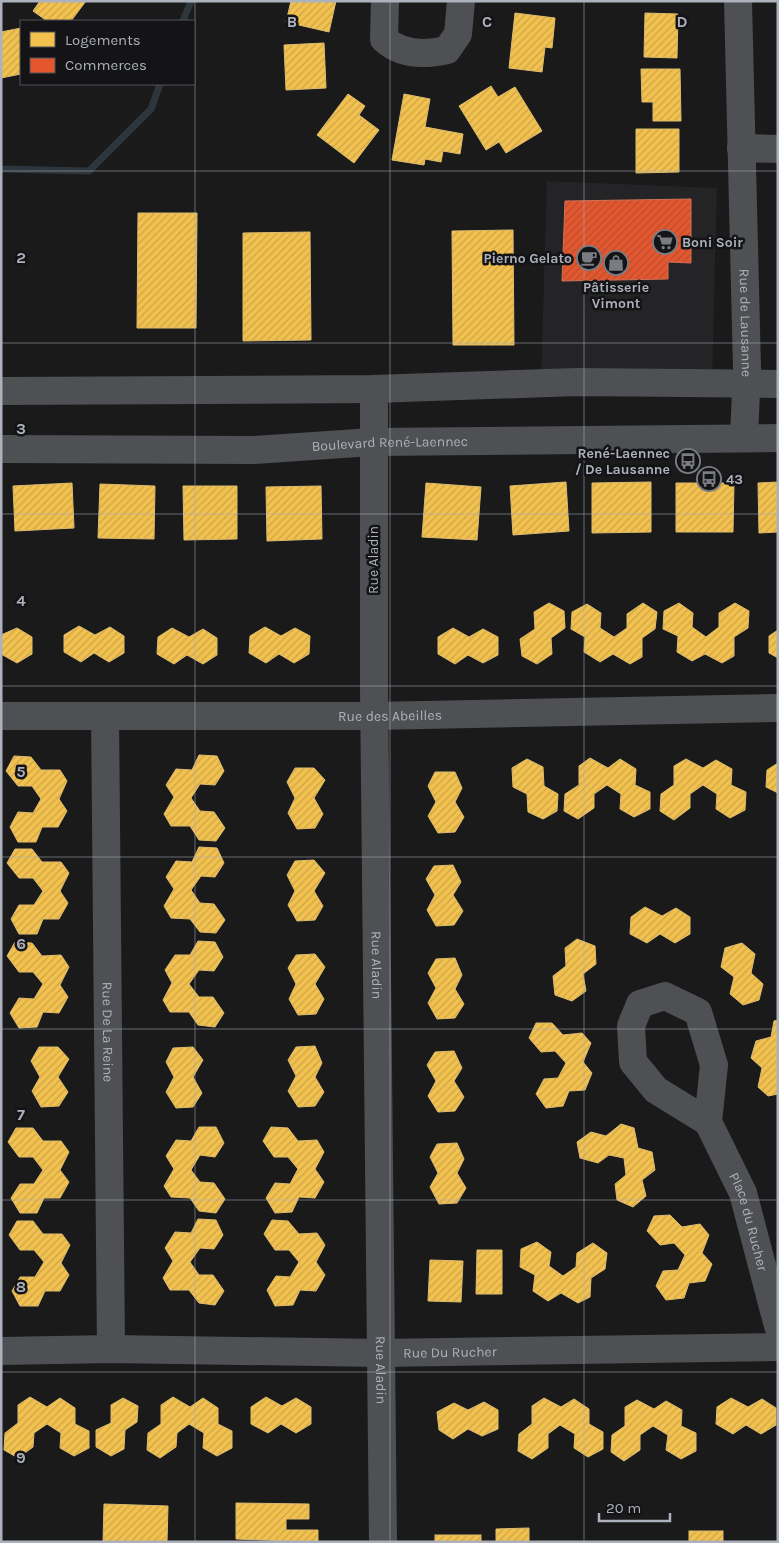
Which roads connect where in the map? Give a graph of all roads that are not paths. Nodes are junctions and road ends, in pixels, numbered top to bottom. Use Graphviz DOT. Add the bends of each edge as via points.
graph roads {
  1 [pos="385,1"];
  2 [pos="461,1"];
  3 [pos="738,1"];
  4 [pos="742,148"];
  5 [pos="778,149"];
  6 [pos="746,383"];
  7 [pos="778,384"];
  8 [pos="374,389"];
  9 [pos="1,391"];
  10 [pos="744,437"];
  11 [pos="778,438"];
  12 [pos="372,442"];
  13 [pos="1,449"];
  14 [pos="778,708"];
  15 [pos="1,716"];
  16 [pos="105,716"];
  17 [pos="374,716"];
  18 [pos="708,1122"];
  19 [pos="778,1326"];
  20 [pos="778,1347"];
  21 [pos="112,1349"];
  22 [pos="1,1351"];
  23 [pos="381,1352"];
  24 [pos="382,1542"];
  1 -- 2 [label="street" via="384,39 395,49 429,54 447,50 458,34"];
  3 -- 4 [label="street, Rue de Lausanne"];
  4 -- 5 [label="street"];
  4 -- 6 [label="street, Rue de Lausanne"];
  6 -- 7 [label="street"];
  6 -- 8 [label="street" via="577,382"];
  6 -- 10 [label="street, Rue de Lausanne"];
  8 -- 9 [label="street"];
  8 -- 12 [label="street, Rue Aladin"];
  10 -- 11 [label="street, Boulevard René-Laennec"];
  10 -- 12 [label="street, Boulevard René-Laennec" via="580,442"];
  12 -- 13 [label="street, Boulevard René-Laennec" via="254,450"];
  12 -- 17 [label="street, Rue Aladin"];
  14 -- 17 [label="street, Rue des Abeilles"];
  15 -- 16 [label="street, Rue des Abeilles"];
  16 -- 17 [label="street, Rue des Abeilles"];
  16 -- 21 [label="street, Rue De La Reine"];
  17 -- 23 [label="street, Rue Aladin"];
  18 -- 19 [label="street, Place du Rucher" via="743,1193"];
  20 -- 23 [label="street, Rue Du Rucher"];
  21 -- 22 [label="street, Rue Du Rucher"];
  21 -- 23 [label="street, Rue Du Rucher"];
  23 -- 24 [label="street, Rue Aladin"];
}
